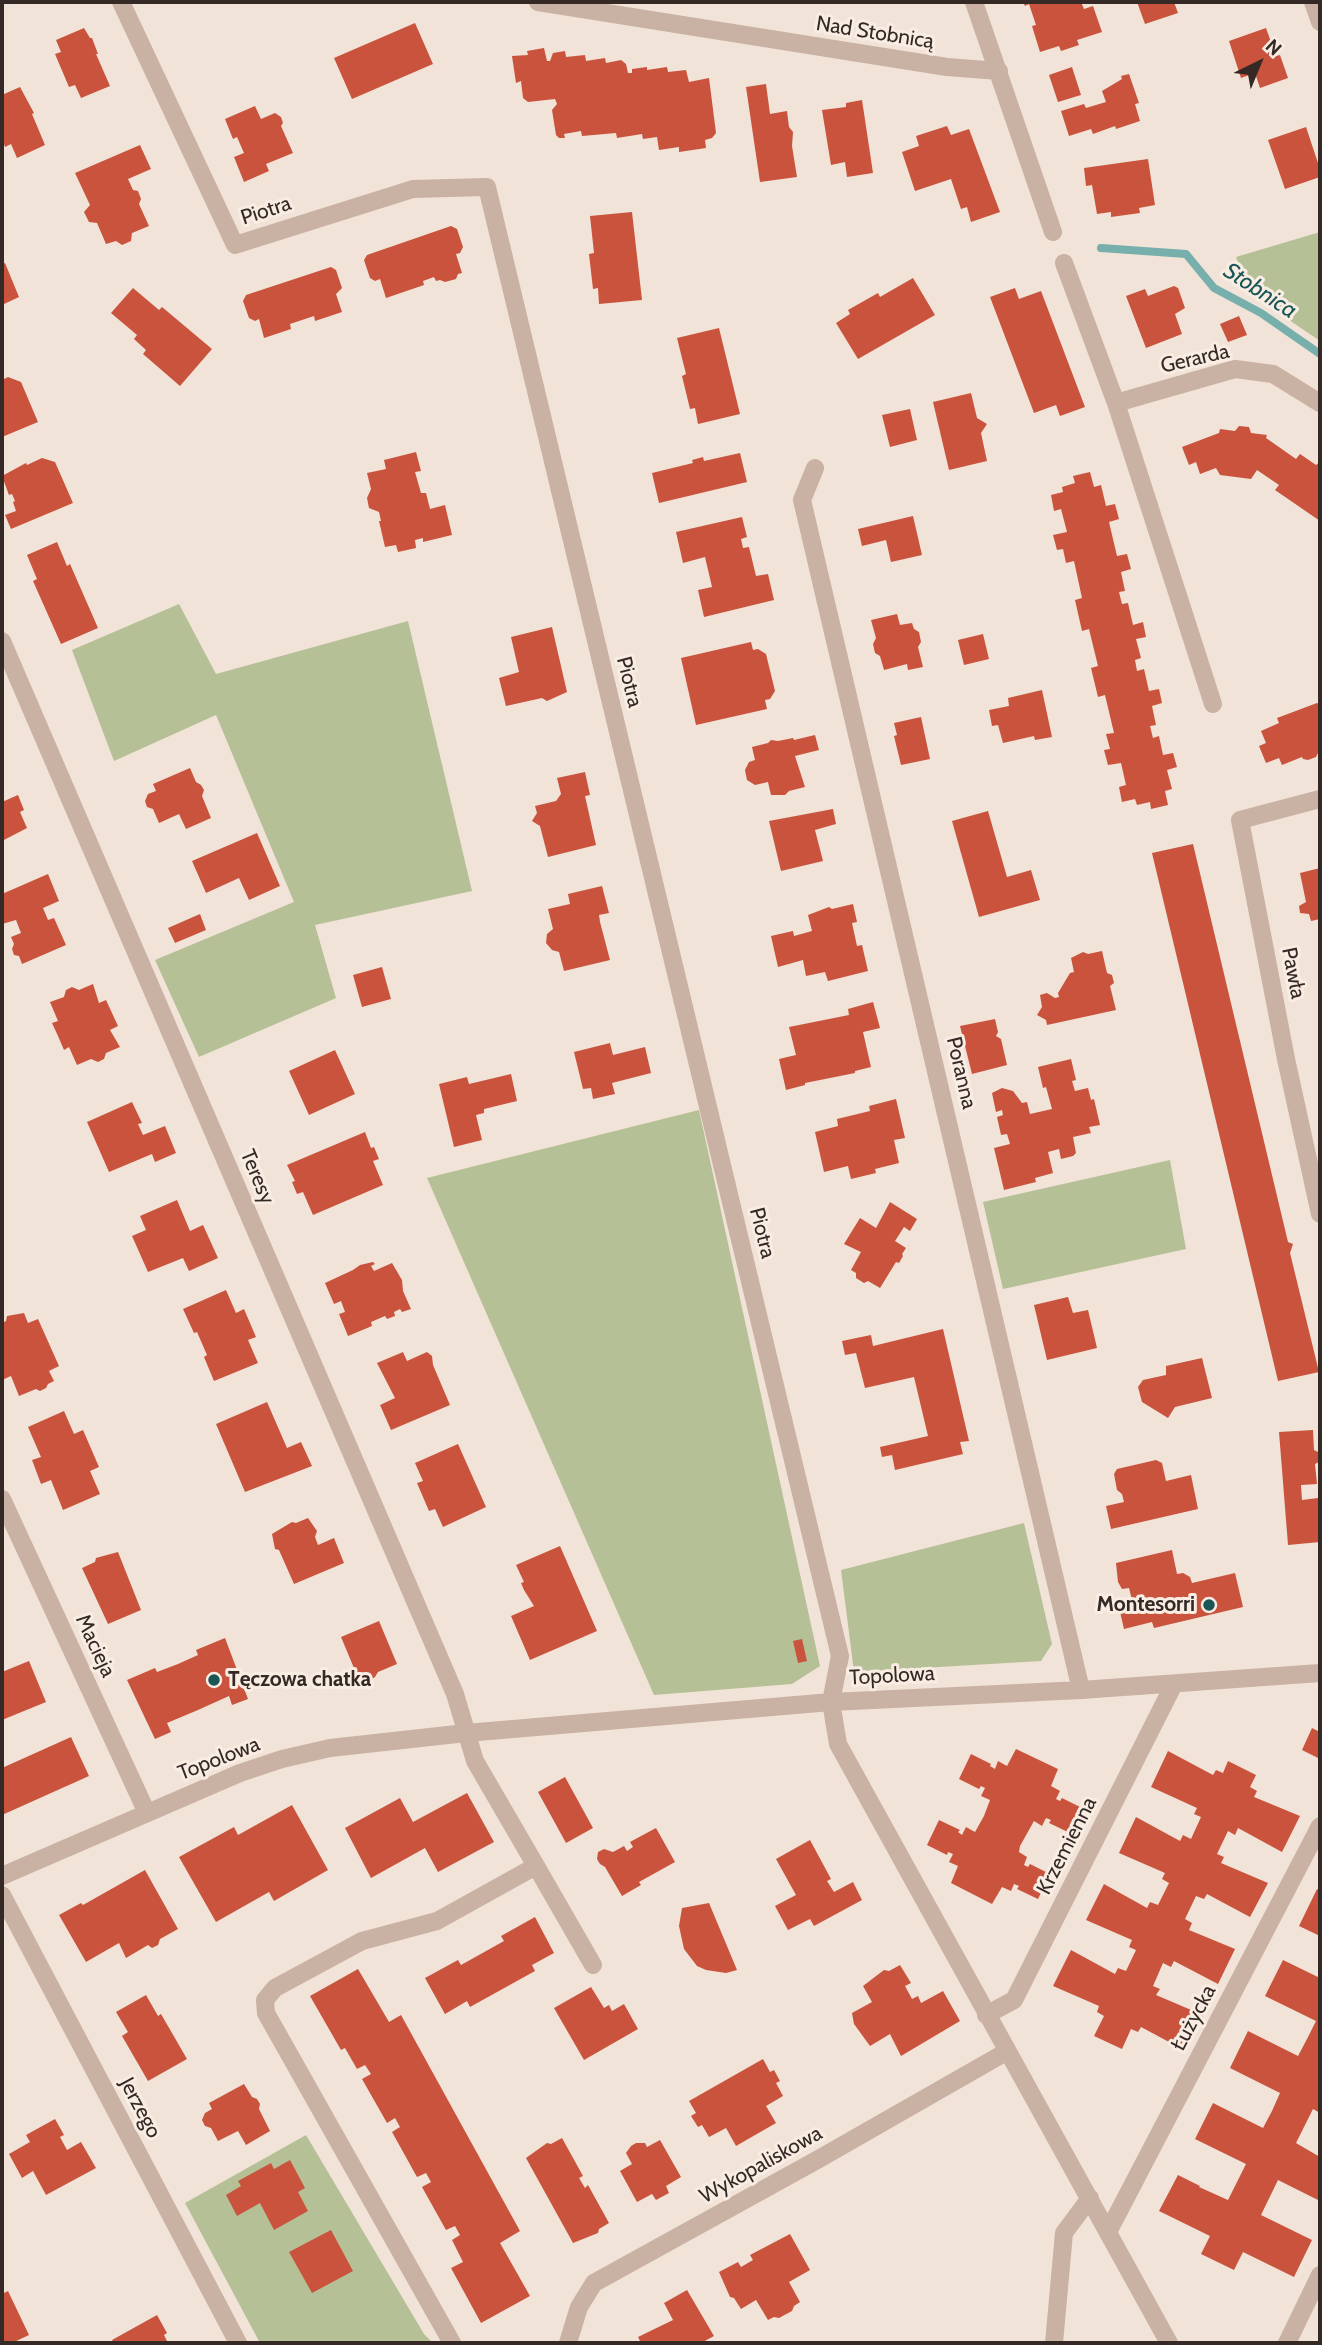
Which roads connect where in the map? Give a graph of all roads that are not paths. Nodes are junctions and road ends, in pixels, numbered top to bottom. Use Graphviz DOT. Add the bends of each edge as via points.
graph roads {
  1 [pos="121,2"];
  2 [pos="538,2"];
  3 [pos="974,2"];
  4 [pos="1313,2"];
  5 [pos="1320,22"];
  6 [pos="999,71"];
  7 [pos="1053,232"];
  8 [pos="1064,263"];
  9 [pos="1116,403"];
  10 [pos="1320,403"];
  11 [pos="815,468"];
  12 [pos="2,641"];
  13 [pos="1213,704"];
  14 [pos="1320,799"];
  15 [pos="1320,1214"];
  16 [pos="2,1499"];
  17 [pos="1320,1673"];
  18 [pos="1174,1684"];
  19 [pos="1081,1690"];
  20 [pos="831,1702"];
  21 [pos="466,1733"];
  22 [pos="147,1813"];
  23 [pos="1320,1826"];
  24 [pos="536,1867"];
  25 [pos="2,1876"];
  26 [pos="2,1895"];
  27 [pos="593,1965"];
  28 [pos="986,2015"];
  29 [pos="1006,2052"];
  30 [pos="1090,2198"];
  31 [pos="1108,2232"];
  32 [pos="1320,2275"];
  33 [pos="238,2343"];
  34 [pos="452,2343"];
  35 [pos="568,2343"];
  36 [pos="1054,2343"];
  37 [pos="1169,2343"];
  38 [pos="1287,2343"];
  1 -- 20 [label="street, Piotra" via="235,245 413,189 487,187 840,1656"];
  2 -- 6 [label="street, Nad Stobnicą" via="947,68"];
  3 -- 6 [label="street"];
  4 -- 5 [label="street"];
  6 -- 7 [label="street"];
  8 -- 9 [label="street"];
  9 -- 10 [label="street, Gerarda" via="1235,369 1273,374"];
  9 -- 13 [label="street"];
  11 -- 19 [label="street, Poranna" via="802,500"];
  12 -- 21 [label="street, Teresy" via="455,1694"];
  14 -- 15 [label="street, Pawła" via="1240,820"];
  16 -- 22 [label="street, Macieja"];
  17 -- 18 [label="street, Topolowa"];
  18 -- 19 [label="street, Topolowa"];
  18 -- 28 [label="street, Krzemienna" via="1014,2000"];
  19 -- 20 [label="street, Topolowa"];
  20 -- 21 [label="street, Topolowa"];
  20 -- 28 [label="street" via="838,1744"];
  21 -- 22 [label="street, Topolowa" via="330,1748 282,1759"];
  21 -- 24 [label="street" via="475,1761"];
  22 -- 25 [label="street, Topolowa"];
  23 -- 31 [label="street, Łużycka"];
  24 -- 27 [label="street"];
  24 -- 34 [label="street" via="437,1921 362,1941 275,1988 265,2000 266,2013"];
  26 -- 33 [label="street, Jerzego"];
  28 -- 29 [label="street"];
  29 -- 30 [label="street"];
  29 -- 35 [label="street, Wykopaliskowa" via="594,2283 579,2306"];
  30 -- 31 [label="street"];
  30 -- 36 [label="street" via="1064,2233"];
  31 -- 37 [label="street"];
  32 -- 38 [label="street"];
}
